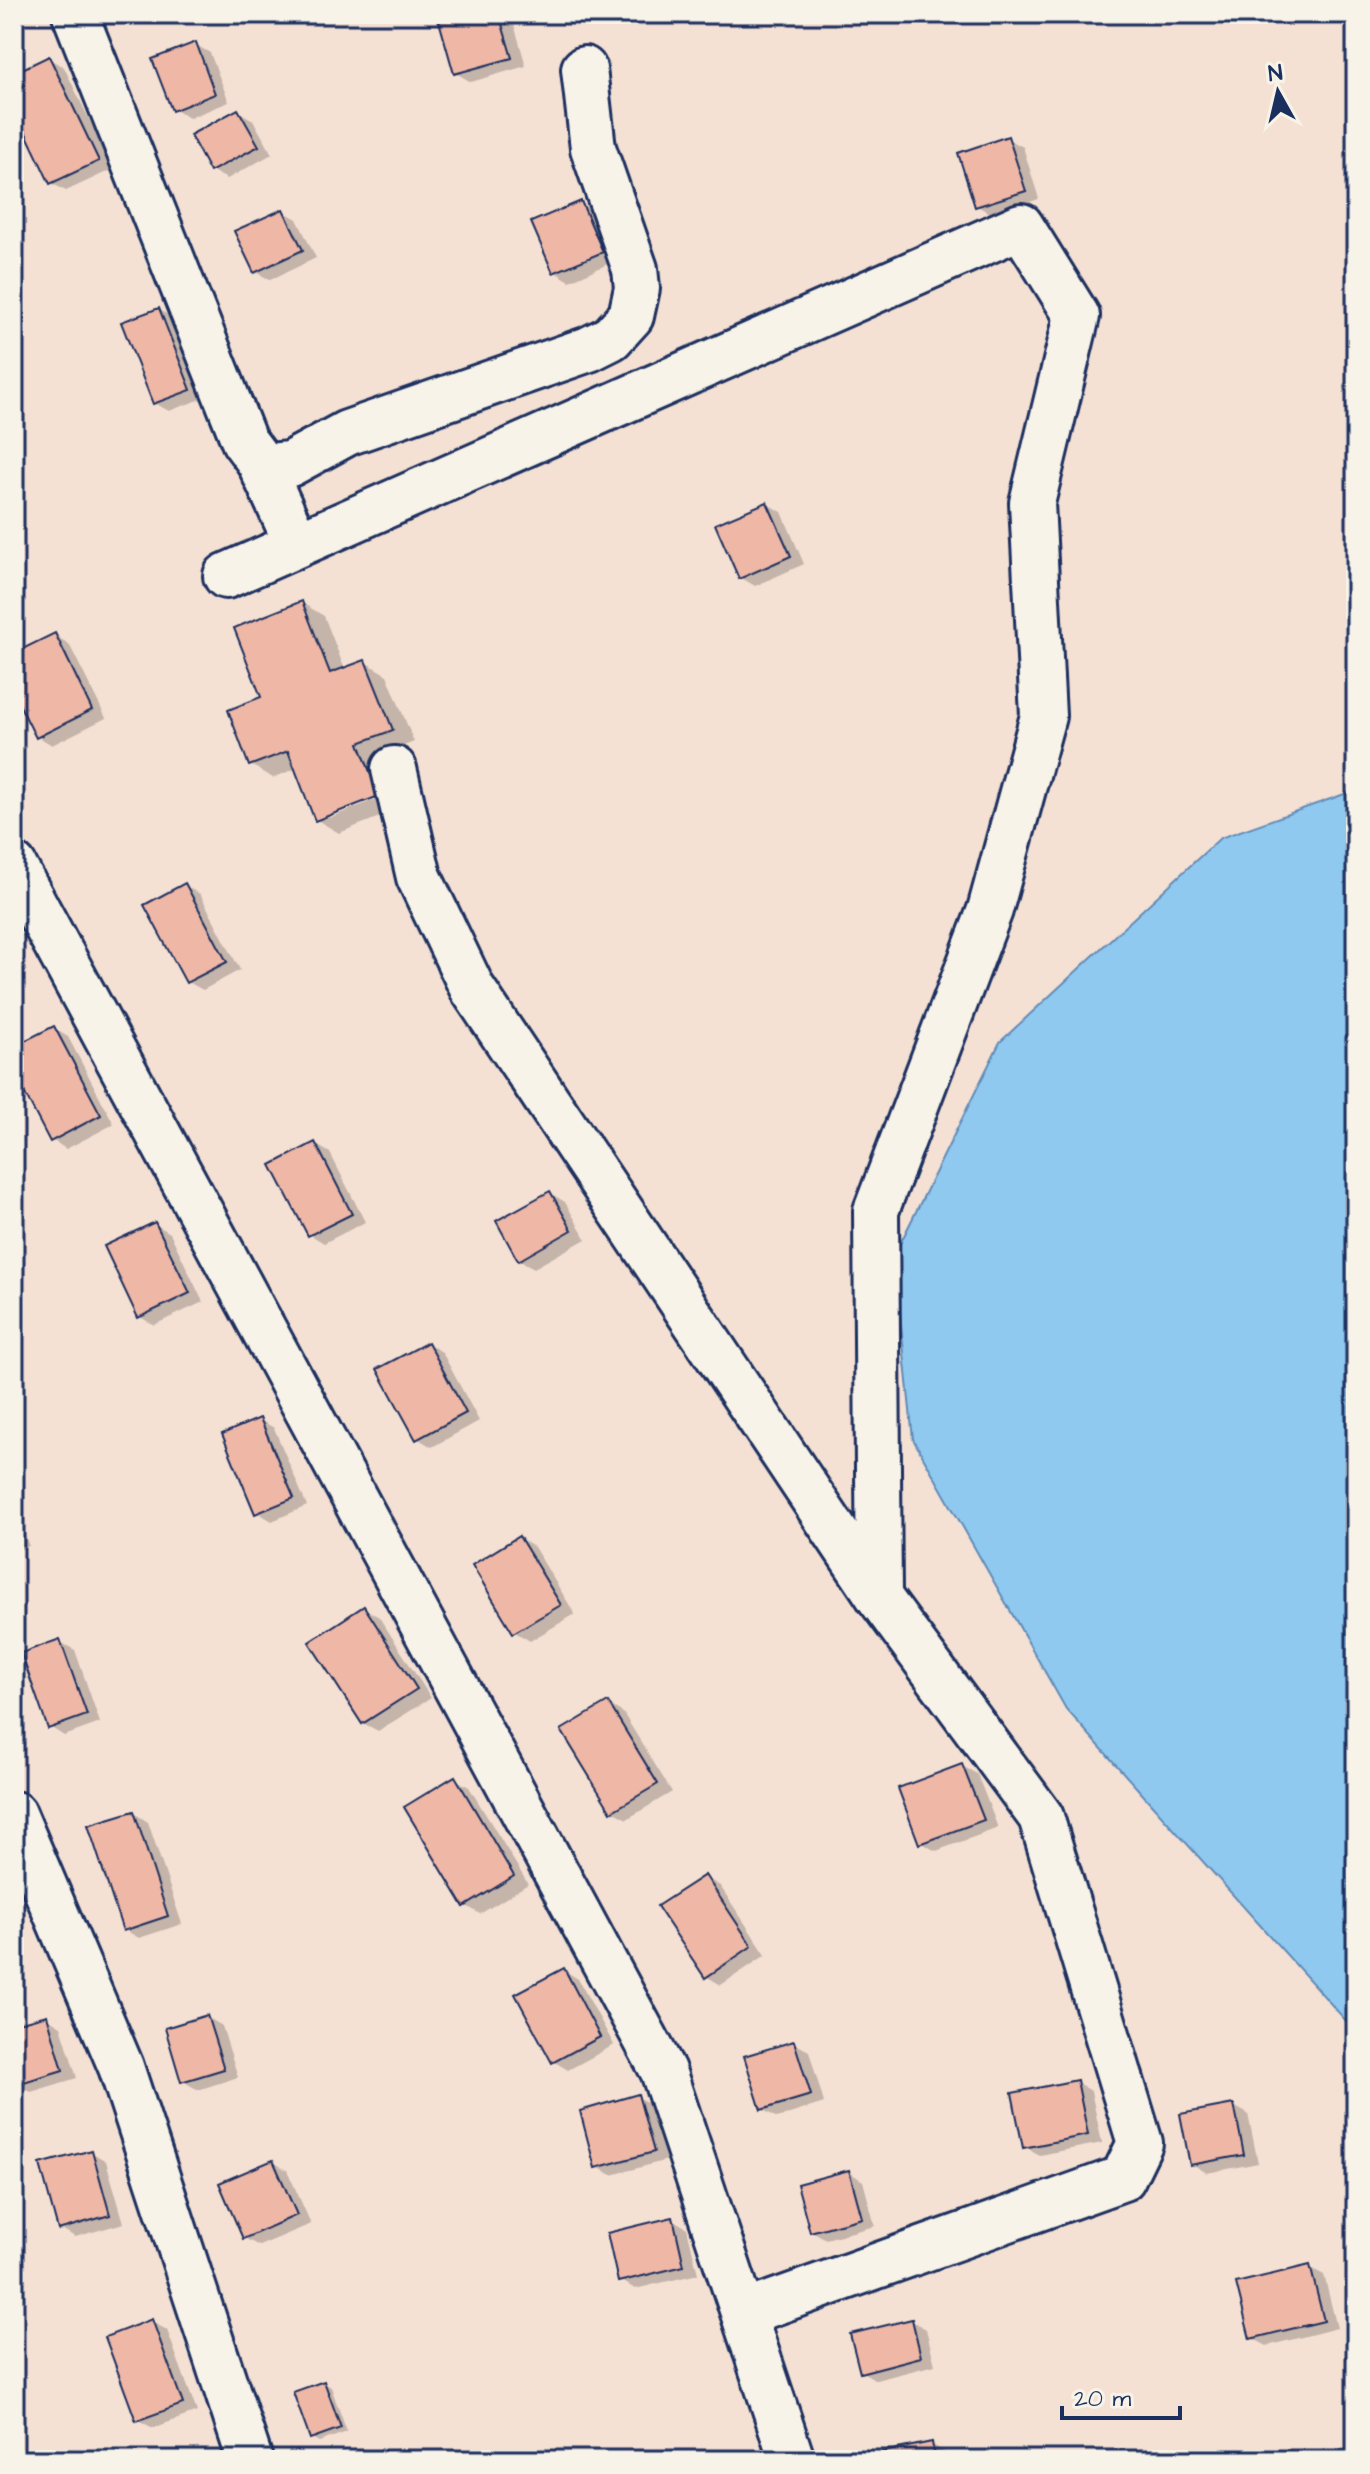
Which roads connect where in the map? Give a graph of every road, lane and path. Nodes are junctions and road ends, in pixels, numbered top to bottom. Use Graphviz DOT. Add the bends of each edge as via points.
graph roads {
  1 [pos="75,14"];
  2 [pos="584,69"];
  3 [pos="259,461"];
  4 [pos="297,544"];
  5 [pos="226,576"];
  6 [pos="394,769"];
  7 [pos="14,866"];
  8 [pos="879,1597"];
  9 [pos="14,1814"];
  10 [pos="745,2313"];
  11 [pos="250,2460"];
  12 [pos="792,2460"];
  1 -- 3 [label="street" via="244,441"];
  2 -- 3 [label="street" via="593,148 635,269 631,316 611,338 563,360 372,423 290,464"];
  3 -- 4 [label="street"];
  4 -- 5 [label="street"];
  4 -- 8 [label="street" via="1021,226 1077,316 1032,503 1043,716 990,910 876,1211"];
  6 -- 8 [label="street" via="419,877 472,988"];
  7 -- 10 [label="street" via="663,2071"];
  8 -- 10 [label="street" via="1041,1817 1140,2143 1123,2178"];
  9 -- 11 [label="street" via="121,2067"];
  10 -- 12 [label="street"];
}
